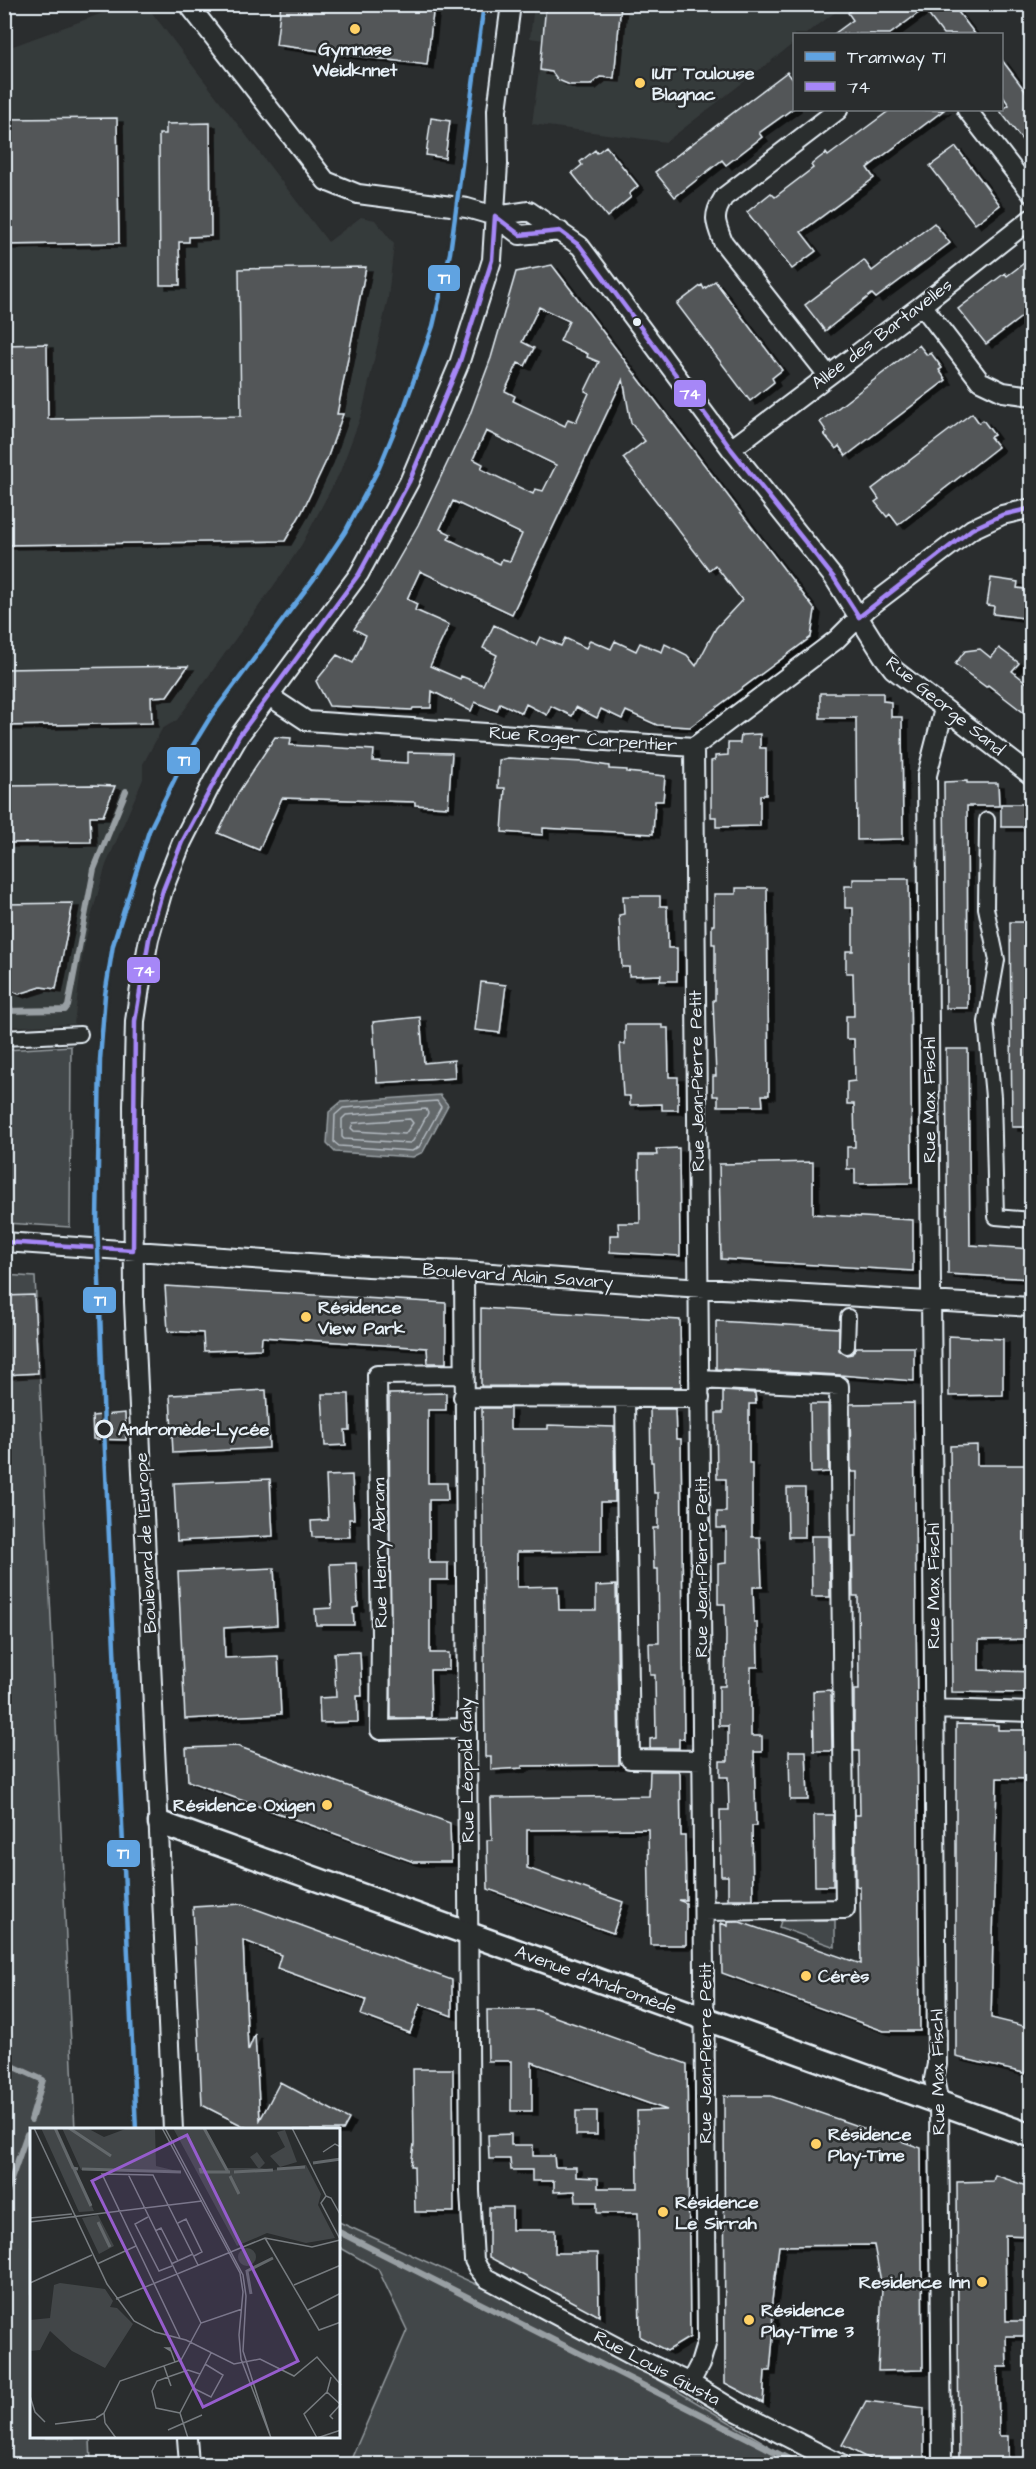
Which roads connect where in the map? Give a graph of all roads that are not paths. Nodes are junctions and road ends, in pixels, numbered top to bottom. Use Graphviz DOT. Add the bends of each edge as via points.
graph roads {
  1 [pos="188,4"];
  2 [pos="511,4"];
  3 [pos="837,111"];
  4 [pos="968,111"];
  5 [pos="1032,194"];
  6 [pos="495,216"];
  7 [pos="1032,218"];
  8 [pos="922,305"];
  9 [pos="827,374"];
  10 [pos="1032,396"];
  11 [pos="731,448"];
  12 [pos="1032,508"];
  13 [pos="859,617"];
  14 [pos="269,696"];
  15 [pos="944,709"];
  16 [pos="694,747"];
  17 [pos="1032,776"];
  18 [pos="987,820"];
  19 [pos="80,1034"];
  20 [pos="4,1038"];
  21 [pos="1032,1220"];
  22 [pos="4,1242"];
  23 [pos="133,1250"];
  24 [pos="464,1270"];
  25 [pos="699,1287"];
  26 [pos="931,1301"];
  27 [pos="1032,1307"];
  28 [pos="849,1317"];
  29 [pos="848,1347"];
  30 [pos="463,1374"];
  31 [pos="699,1379"];
  32 [pos="463,1397"];
  33 [pos="625,1398"];
  34 [pos="700,1398"];
  35 [pos="934,1709"];
  36 [pos="1032,1712"];
  37 [pos="467,1728"];
  38 [pos="703,1760"];
  39 [pos="160,1823"];
  40 [pos="704,1911"];
  41 [pos="470,1935"];
  42 [pos="704,2019"];
  43 [pos="939,2103"];
  44 [pos="173,2128"];
  45 [pos="1032,2136"];
  46 [pos="478,2268"];
  47 [pos="690,2383"];
  48 [pos="187,2439"];
  49 [pos="189,2464"];
  50 [pos="840,2464"];
  51 [pos="942,2464"];
  1 -- 6 [label="street" via="326,181 358,194 466,208"];
  2 -- 6 [label="street" via="498,110"];
  3 -- 9 [label="street" via="724,197 716,210 723,242"];
  4 -- 5 [label="street"];
  6 -- 11 [label="street, Rue George Sand" via="529,211 580,246"];
  6 -- 14 [label="street, Boulevard de l'Europe" via="492,260 459,364 409,482 359,574"];
  7 -- 8 [label="street, Allée des Bartavelles"];
  8 -- 9 [label="street, Allée des Bartavelles"];
  8 -- 10 [label="street" via="980,381 1003,392"];
  9 -- 11 [label="street, Allée des Bartavelles"];
  11 -- 13 [label="street, Rue George Sand" via="834,578"];
  12 -- 13 [label="street, Rue Roger Carpentier" via="1002,515 972,529"];
  13 -- 15 [label="street, Rue George Sand" via="893,669"];
  13 -- 16 [label="street, Rue Roger Carpentier" via="836,640"];
  14 -- 16 [label="street, Rue Roger Carpentier" via="307,721"];
  14 -- 23 [label="street, Boulevard de l'Europe" via="239,736 182,842 149,939 135,1021"];
  15 -- 17 [label="street, Rue George Sand"];
  15 -- 26 [label="street, Rue Max Fischl" via="927,775"];
  16 -- 25 [label="street, Rue Jean-Pierre Petit"];
  18 -- 21 [label="street" via="986,908 998,960 986,1022 993,1097 996,1217"];
  19 -- 20 [label="street"];
  22 -- 23 [label="street, Boulevard Alain Savary"];
  23 -- 24 [label="street, Boulevard Alain Savary"];
  23 -- 39 [label="street, Boulevard de l'Europe"];
  24 -- 25 [label="street, Boulevard Alain Savary"];
  24 -- 30 [label="street, Rue Léopold Galy"];
  25 -- 26 [label="street, Boulevard Alain Savary"];
  25 -- 31 [label="street, Rue Jean-Pierre Petit"];
  26 -- 27 [label="street, Boulevard Alain Savary"];
  26 -- 35 [label="street, Rue Max Fischl"];
  28 -- 29 [label="street"];
  30 -- 32 [label="street, Rue Léopold Galy"];
  30 -- 37 [label="street, Rue Henry Abram" via="377,1376 380,1730"];
  31 -- 34 [label="street, Rue Jean-Pierre Petit"];
  31 -- 40 [label="street" via="839,1386 845,1898 845,1909"];
  32 -- 33 [label="street"];
  32 -- 37 [label="street, Rue Léopold Galy"];
  33 -- 34 [label="street"];
  33 -- 38 [label="street" via="630,1760"];
  34 -- 38 [label="street, Rue Jean-Pierre Petit"];
  35 -- 36 [label="street"];
  35 -- 43 [label="street, Rue Max Fischl" via="938,2064 934,2079"];
  37 -- 41 [label="street, Rue Léopold Galy"];
  38 -- 40 [label="street, Rue Jean-Pierre Petit"];
  39 -- 41 [label="street, Avenue d'Andromède"];
  39 -- 44 [label="street, Boulevard de l'Europe"];
  40 -- 42 [label="street, Rue Jean-Pierre Petit"];
  41 -- 42 [label="street, Avenue d'Andromède"];
  41 -- 46 [label="street, Rue Léopold Galy" via="472,2246"];
  42 -- 43 [label="street, Avenue d'Andromède"];
  42 -- 47 [label="street, Rue Jean-Pierre Petit" via="707,2341"];
  43 -- 45 [label="street, Avenue d'Andromède"];
  43 -- 51 [label="street, Rue Max Fischl"];
  46 -- 47 [label="street, Rue Louis Giusta" via="486,2278"];
  47 -- 50 [label="street, Rue Louis Giusta"];
  48 -- 49 [label="street"];
}
